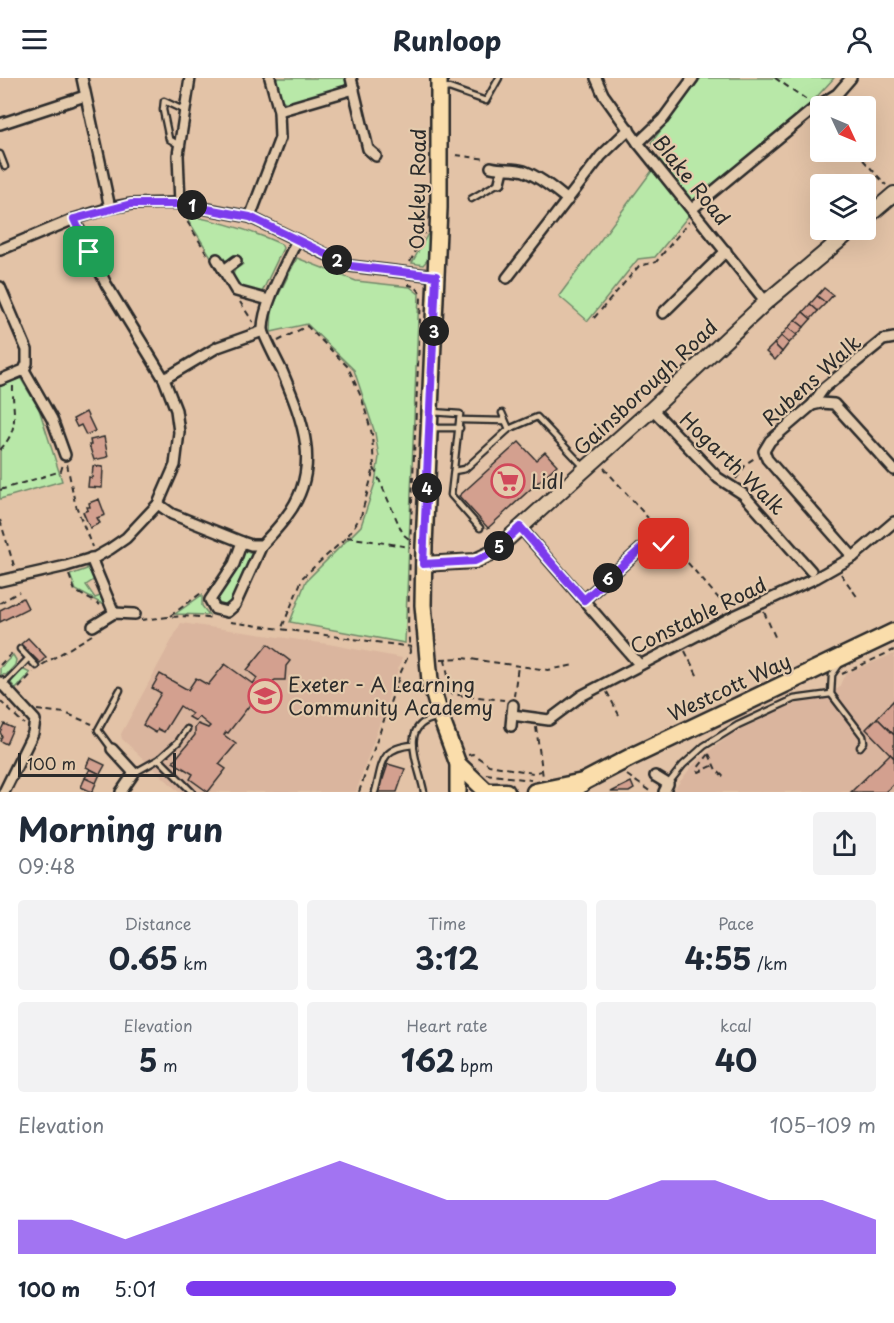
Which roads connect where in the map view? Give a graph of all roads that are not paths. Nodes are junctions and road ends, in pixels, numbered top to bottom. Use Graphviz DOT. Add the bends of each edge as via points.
graph roads {
  1 [pos="82,78"];
  2 [pos="190,78"];
  3 [pos="270,78"];
  4 [pos="351,78"];
  5 [pos="500,78"];
  6 [pos="596,78"];
  7 [pos="693,78"];
  8 [pos="851,78"];
  9 [pos="440,84"];
  10 [pos="354,89"];
  11 [pos="85,96"];
  12 [pos="185,111"];
  13 [pos="279,111"];
  14 [pos="0,124"];
  15 [pos="629,129"];
  16 [pos="638,142"];
  17 [pos="179,145"];
  18 [pos="0,154"];
  19 [pos="376,156"];
  20 [pos="5,167"];
  21 [pos="491,167"];
  22 [pos="503,170"];
  23 [pos="500,182"];
  24 [pos="890,190"];
  25 [pos="471,199"];
  26 [pos="568,200"];
  27 [pos="178,203"];
  28 [pos="876,206"];
  29 [pos="110,208"];
  30 [pos="694,212"];
  31 [pos="250,217"];
  32 [pos="74,219"];
  33 [pos="297,240"];
  34 [pos="840,240"];
  35 [pos="0,250"];
  36 [pos="726,251"];
  37 [pos="218,259"];
  38 [pos="236,261"];
  39 [pos="224,270"];
  40 [pos="436,276"];
  41 [pos="507,278"];
  42 [pos="0,287"];
  43 [pos="269,300"];
  44 [pos="766,302"];
  45 [pos="663,313"];
  46 [pos="261,331"];
  47 [pos="894,338"];
  48 [pos="24,370"];
  49 [pos="164,379"];
  50 [pos="0,380"];
  51 [pos="812,405"];
  52 [pos="652,409"];
  53 [pos="502,413"];
  54 [pos="429,420"];
  55 [pos="460,420"];
  56 [pos="505,421"];
  57 [pos="460,428"];
  58 [pos="509,429"];
  59 [pos="65,455"];
  60 [pos="585,468"];
  61 [pos="894,470"];
  62 [pos="454,471"];
  63 [pos="158,504"];
  64 [pos="894,522"];
  65 [pos="520,527"];
  66 [pos="480,528"];
  67 [pos="647,528"];
  68 [pos="655,536"];
  69 [pos="242,542"];
  70 [pos="664,544"];
  71 [pos="262,545"];
  72 [pos="93,557"];
  73 [pos="853,557"];
  74 [pos="800,558"];
  75 [pos="423,564"];
  76 [pos="791,565"];
  77 [pos="811,571"];
  78 [pos="0,581"];
  79 [pos="584,600"];
  80 [pos="112,610"];
  81 [pos="134,617"];
  82 [pos="95,629"];
  83 [pos="894,632"];
  84 [pos="20,649"];
  85 [pos="845,656"];
  86 [pos="28,659"];
  87 [pos="639,664"];
  88 [pos="36,666"];
  89 [pos="2,684"];
  90 [pos="120,690"];
  91 [pos="831,694"];
  92 [pos="441,718"];
  93 [pos="511,726"];
  94 [pos="187,729"];
  95 [pos="413,745"];
  96 [pos="860,747"];
  97 [pos="112,749"];
  98 [pos="159,759"];
  99 [pos="464,761"];
  100 [pos="134,772"];
  101 [pos="655,776"];
  102 [pos="540,786"];
  103 [pos="577,787"];
  104 [pos="667,788"];
  105 [pos="4,792"];
  106 [pos="122,792"];
  107 [pos="192,792"];
  108 [pos="375,792"];
  109 [pos="424,792"];
  110 [pos="458,792"];
  111 [pos="488,792"];
  112 [pos="506,792"];
  1 -- 11 [label="street"];
  2 -- 12 [label="street"];
  3 -- 13 [label="street"];
  4 -- 10 [label="street"];
  5 -- 9 [label="lane" via="486,101"];
  6 -- 15 [label="street, Blake Road"];
  7 -- 16 [label="street" via="663,119"];
  8 -- 30 [label="street" via="837,94"];
  9 -- 40 [label="main road, Oakley Road"];
  10 -- 13 [label="street"];
  10 -- 19 [label="street" via="368,149"];
  11 -- 14 [label="street"];
  11 -- 29 [label="street"];
  12 -- 17 [label="street"];
  12 -- 17 [label="lane" via="164,101 169,139"];
  13 -- 31 [label="street" via="280,138"];
  15 -- 16 [label="street, Blake Road"];
  15 -- 26 [label="street" via="601,156"];
  16 -- 30 [label="street, Blake Road"];
  17 -- 27 [label="street"];
  18 -- 20 [label="lane"];
  21 -- 22 [label="street"];
  22 -- 23 [label="street"];
  22 -- 26 [label="street" via="524,171"];
  23 -- 25 [label="lane"];
  24 -- 28 [label="street"];
  26 -- 41 [label="street"];
  27 -- 29 [label="street"];
  27 -- 31 [label="street"];
  29 -- 32 [label="street"];
  30 -- 36 [label="street, Blake Road"];
  31 -- 33 [label="street"];
  32 -- 35 [label="street"];
  32 -- 49 [label="street" via="106,284"];
  33 -- 40 [label="street" via="351,266"];
  33 -- 43 [label="street"];
  34 -- 44 [label="street, Gainsborough Road"];
  36 -- 44 [label="street, Blake Road"];
  36 -- 45 [label="street"];
  37 -- 39 [label="street"];
  38 -- 39 [label="street"];
  39 -- 43 [label="street" via="236,291"];
  40 -- 54 [label="main road, Oakley Road"];
  42 -- 48 [label="street" via="27,350"];
  43 -- 46 [label="street"];
  44 -- 52 [label="street, Gainsborough Road"];
  46 -- 49 [label="street" via="218,346"];
  46 -- 71 [label="street" via="271,344 301,415 307,448 307,471 300,494"];
  47 -- 51 [label="street, Rubens Walk" via="884,340 824,388"];
  48 -- 50 [label="street"];
  48 -- 59 [label="street" via="52,419"];
  49 -- 63 [label="street" via="176,410 179,432 175,465"];
  51 -- 61 [label="street" via="834,404"];
  51 -- 73 [label="street, Rubens Walk" via="770,441 764,451"];
  52 -- 60 [label="street, Gainsborough Road"];
  52 -- 74 [label="street, Hogarth Walk" via="718,478 744,494"];
  53 -- 56 [label="lane"];
  54 -- 55 [label="lane" via="460,414"];
  54 -- 57 [label="lane"];
  54 -- 75 [label="main road, Oakley Road"];
  55 -- 56 [label="lane"];
  55 -- 57 [label="lane"];
  56 -- 58 [label="lane"];
  57 -- 62 [label="lane"];
  58 -- 60 [label="lane" via="537,417"];
  58 -- 62 [label="lane" via="465,470"];
  60 -- 65 [label="street, Gainsborough Road"];
  62 -- 66 [label="lane" via="451,495"];
  63 -- 69 [label="street" via="172,514"];
  63 -- 72 [label="street" via="126,538"];
  64 -- 73 [label="street, Constable Road"];
  65 -- 75 [label="street, Gainsborough Road" via="492,553 475,561"];
  65 -- 79 [label="street"];
  67 -- 68 [label="street"];
  68 -- 70 [label="street"];
  68 -- 79 [label="street"];
  69 -- 71 [label="street"];
  69 -- 71 [label="street" via="234,564 210,600 215,609 227,612 235,605"];
  72 -- 78 [label="street"];
  72 -- 80 [label="street"];
  73 -- 87 [label="street, Constable Road"];
  74 -- 76 [label="street"];
  74 -- 77 [label="street, Hogarth Walk"];
  75 -- 92 [label="main road, Oakley Road" via="430,681"];
  79 -- 87 [label="street"];
  80 -- 81 [label="street"];
  80 -- 82 [label="street"];
  83 -- 85 [label="highway, Westcott Way"];
  84 -- 86 [label="lane"];
  85 -- 91 [label="lane" via="832,675"];
  85 -- 103 [label="highway, Westcott Way"];
  86 -- 88 [label="lane"];
  86 -- 89 [label="lane"];
  87 -- 93 [label="street, Constable Road" via="581,696 549,720 513,710"];
  89 -- 105 [label="street" via="35,720 33,733"];
  90 -- 97 [label="lane" via="98,730"];
  91 -- 96 [label="lane" via="862,736 864,742"];
  91 -- 104 [label="lane" via="794,699 738,725 704,746 683,765"];
  92 -- 95 [label="lane" via="419,724"];
  92 -- 99 [label="main road, Oakley Road"];
  94 -- 98 [label="lane"];
  95 -- 108 [label="lane" via="391,750 385,756"];
  95 -- 109 [label="lane"];
  97 -- 100 [label="street"];
  98 -- 100 [label="lane"];
  98 -- 107 [label="lane"];
  99 -- 110 [label="main road"];
  99 -- 111 [label="main road"];
  100 -- 106 [label="street"];
  101 -- 104 [label="street"];
  102 -- 103 [label="highway, Westcott Way"];
  111 -- 112 [label="highway"];
}
